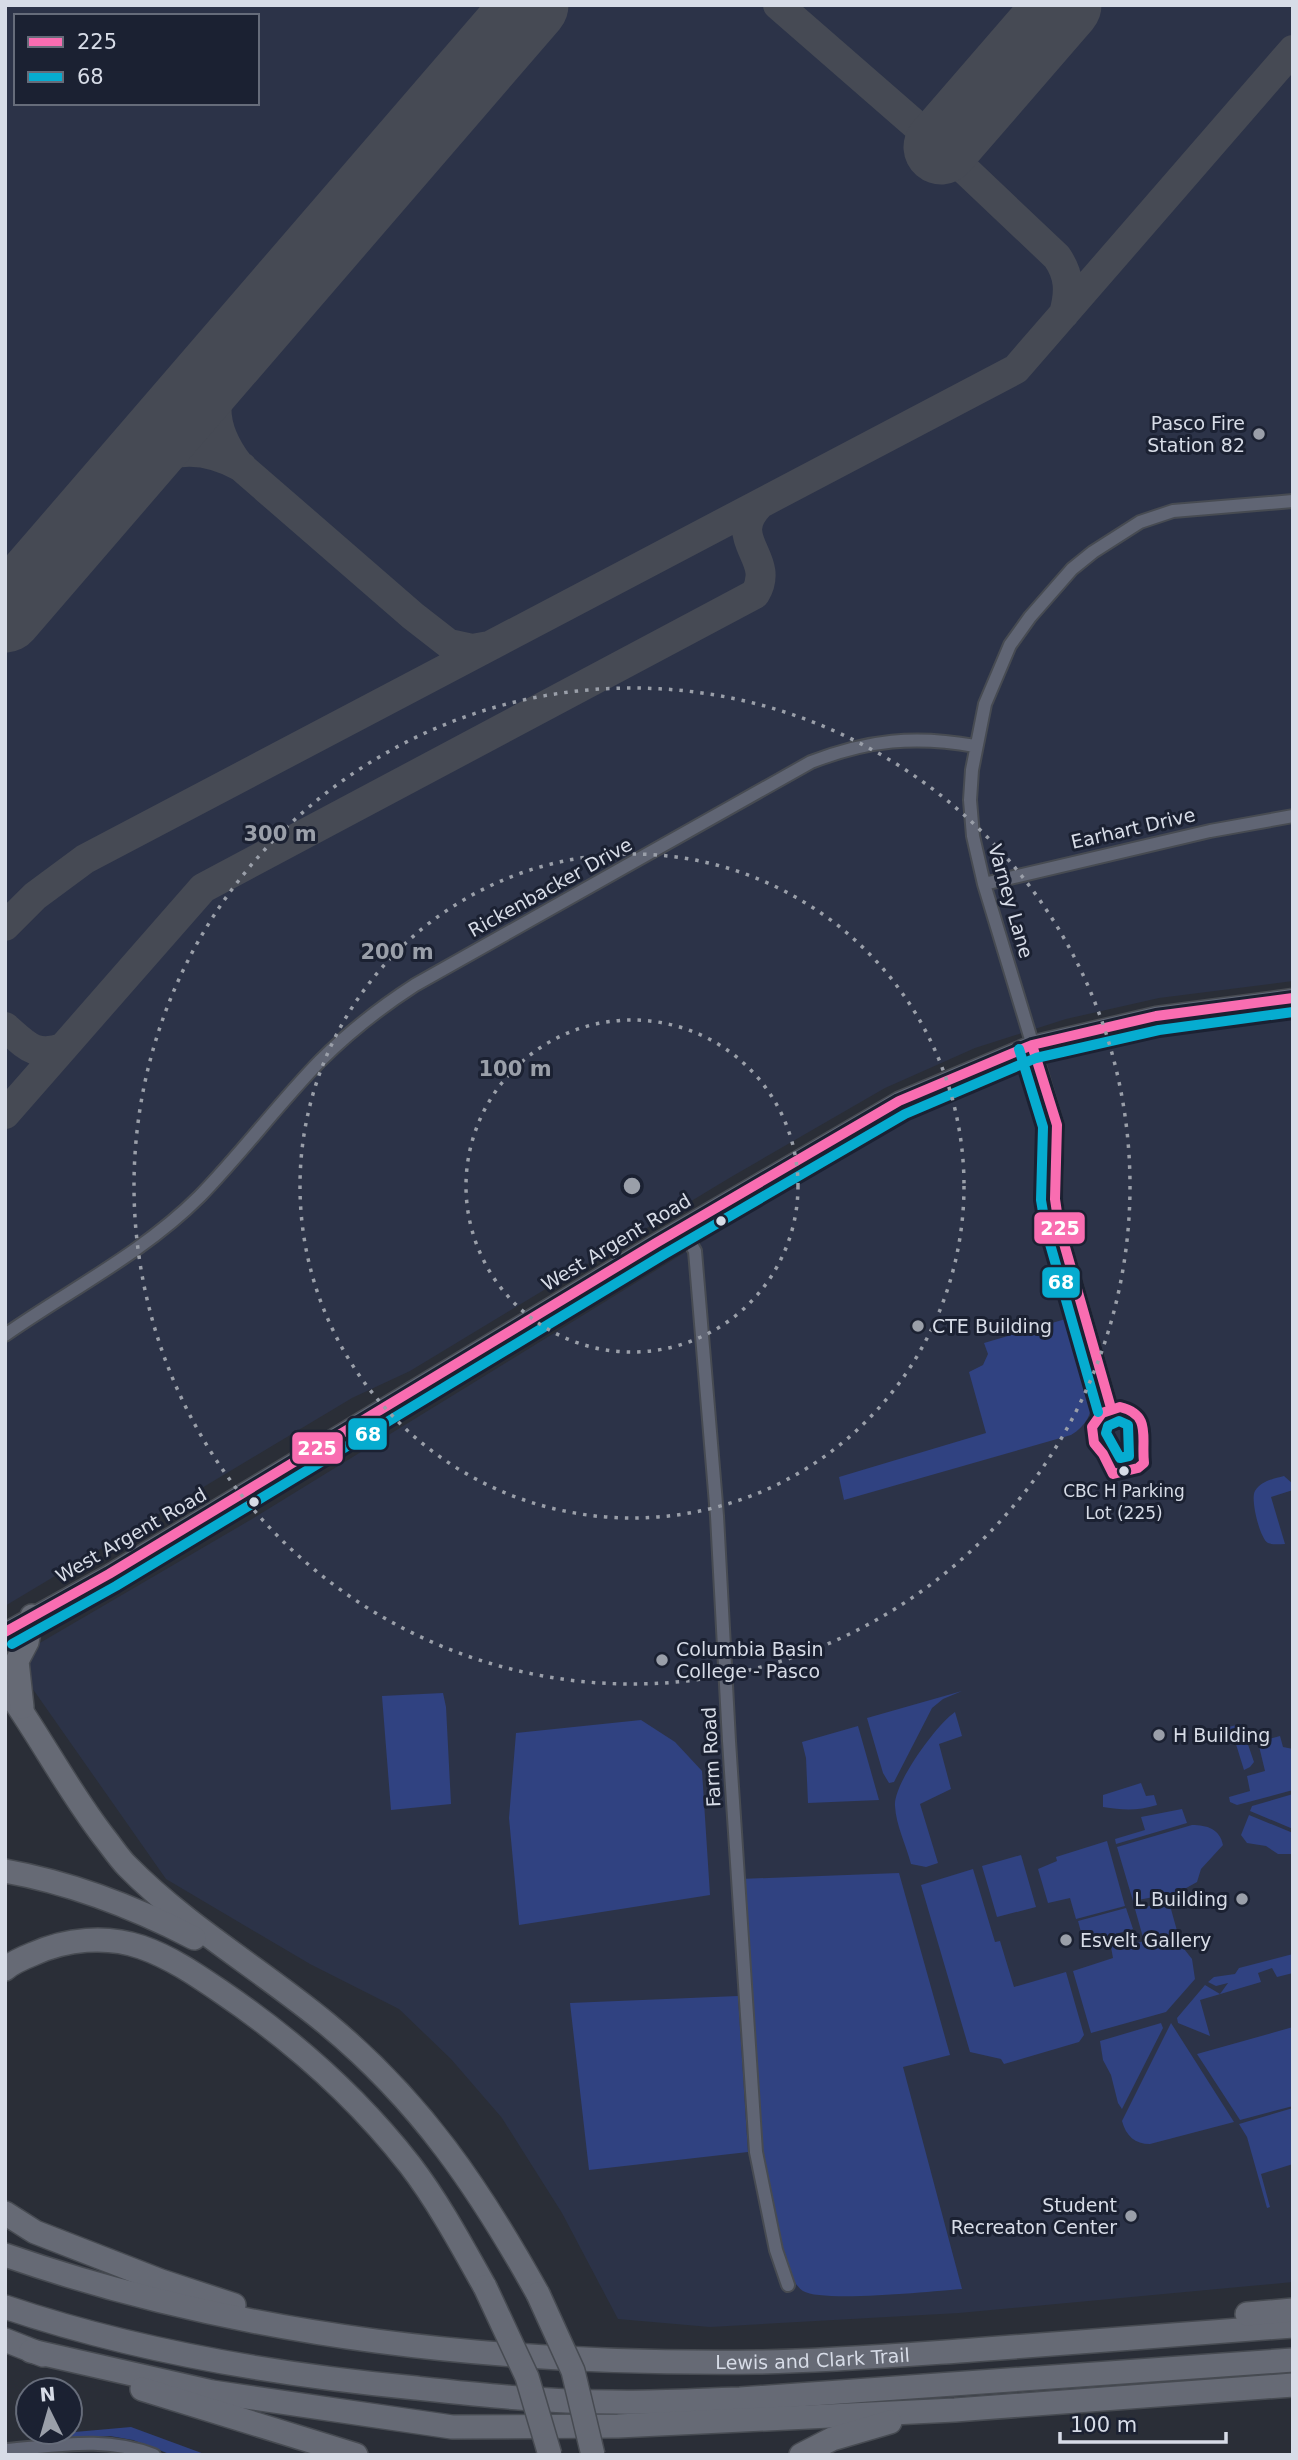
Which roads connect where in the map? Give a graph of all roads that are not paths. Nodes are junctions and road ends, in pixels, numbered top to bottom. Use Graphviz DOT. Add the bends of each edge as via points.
graph roads {
  1 [pos="1293,501"];
  2 [pos="975,746"];
  3 [pos="1293,816"];
  4 [pos="984,884"];
  5 [pos="1293,998"];
  6 [pos="1032,1045"];
  7 [pos="681,1228"];
  8 [pos="5,1335"];
  9 [pos="1111,1408"];
  10 [pos="32,1616"];
  11 [pos="5,1632"];
  12 [pos="5,1687"];
  13 [pos="22,1710"];
  14 [pos="5,1871"];
  15 [pos="5,1969"];
  16 [pos="267,1978"];
  17 [pos="5,2213"];
  18 [pos="5,2255"];
  19 [pos="788,2285"];
  20 [pos="5,2307"];
  21 [pos="1293,2310"];
  22 [pos="1293,2326"];
  23 [pos="334,2336"];
  24 [pos="5,2340"];
  25 [pos="31,2351"];
  26 [pos="874,2357"];
  27 [pos="1293,2360"];
  28 [pos="1293,2388"];
  29 [pos="955,2410"];
  30 [pos="90,2449"];
  31 [pos="5,2450"];
  32 [pos="154,2455"];
  33 [pos="356,2455"];
  34 [pos="550,2455"];
  35 [pos="593,2455"];
  36 [pos="801,2455"];
  1 -- 2 [label="street, Varney Lane" via="1173,511 1140,522 1093,552 1050,592 1010,645 985,704"];
  2 -- 4 [label="street, Varney Lane" via="970,800"];
  2 -- 8 [label="street, Rickenbacker Drive" via="928,739 883,741 811,762 415,985 320,1061 173,1221 130,1255"];
  3 -- 4 [label="street, Earhart Drive"];
  4 -- 6 [label="street, Varney Lane"];
  5 -- 6 [label="main road, West Argent Road" via="1156,1016"];
  6 -- 7 [label="main road, West Argent Road" via="899,1101"];
  6 -- 9 [label="street, Varney Lane" via="1057,1125 1059,1226"];
  7 -- 10 [label="main road, West Argent Road"];
  7 -- 19 [label="street, Farm Road" via="695,1251 718,1521 756,2152"];
  10 -- 11 [label="main road, West Argent Road"];
  10 -- 13 [label="highway" via="27,1642 16,1661"];
  12 -- 13 [label="highway"];
  13 -- 16 [label="highway" via="70,1792 126,1865 184,1918"];
  14 -- 16 [label="highway" via="126,1906"];
  15 -- 34 [label="highway, bridge" via="50,1946 95,1939 140,1947 180,1964 311,2060 368,2115 411,2166 452,2228 527,2377"];
  16 -- 35 [label="highway, bridge" via="357,2050 414,2107 485,2202 538,2294 573,2371"];
  17 -- 23 [label="highway" via="35,2232 160,2281"];
  18 -- 23 [label="highway" via="149,2298"];
  20 -- 27 [label="highway" via="160,2349 284,2372 472,2395 564,2401 740,2399"];
  21 -- 26 [label="highway" via="889,2347"];
  22 -- 26 [label="highway, Lewis and Clark Trail"];
  23 -- 26 [label="highway, Lewis and Clark Trail" via="553,2358 759,2362"];
  24 -- 25 [label="highway"];
  25 -- 29 [label="highway" via="212,2392 452,2427 618,2427"];
  25 -- 33 [label="highway"];
  28 -- 29 [label="highway"];
  29 -- 36 [label="highway" via="891,2421 832,2439"];
  30 -- 31 [label="street"];
  30 -- 32 [label="street" via="120,2444"];
}
